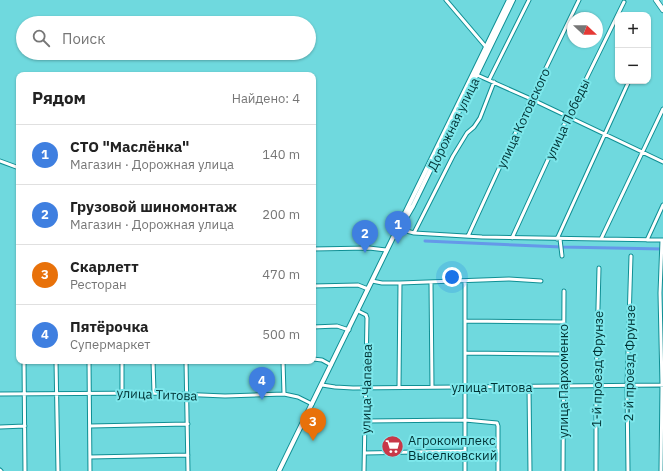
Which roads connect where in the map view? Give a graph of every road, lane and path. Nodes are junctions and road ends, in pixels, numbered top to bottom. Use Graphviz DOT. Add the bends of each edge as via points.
graph roads {
  1 [pos="446,0"];
  2 [pos="509,0"];
  3 [pos="513,0"];
  4 [pos="529,0"];
  5 [pos="578,0"];
  6 [pos="657,0"];
  7 [pos="624,2"];
  8 [pos="663,7"];
  9 [pos="663,10"];
  10 [pos="487,48"];
  11 [pos="477,75"];
  12 [pos="489,80"];
  13 [pos="494,82"];
  14 [pos="628,84"];
  15 [pos="531,98"];
  16 [pos="663,109"];
  17 [pos="568,116"];
  18 [pos="605,134"];
  19 [pos="642,152"];
  20 [pos="0,161"];
  21 [pos="663,162"];
  22 [pos="16,167"];
  23 [pos="663,205"];
  24 [pos="399,229"];
  25 [pos="414,233"];
  26 [pos="468,236"];
  27 [pos="512,238"];
  28 [pos="559,239"];
  29 [pos="601,239"];
  30 [pos="647,240"];
  31 [pos="663,240"];
  32 [pos="389,245"];
  33 [pos="316,249"];
  34 [pos="386,250"];
  35 [pos="562,256"];
  36 [pos="631,256"];
  37 [pos="599,268"];
  38 [pos="372,281"];
  39 [pos="465,281"];
  40 [pos="431,282"];
  41 [pos="541,282"];
  42 [pos="400,283"];
  43 [pos="316,286"];
  44 [pos="368,289"];
  45 [pos="564,291"];
  46 [pos="358,311"];
  47 [pos="465,321"];
  48 [pos="563,322"];
  49 [pos="316,327"];
  50 [pos="349,330"];
  51 [pos="465,353"];
  52 [pos="563,354"];
  53 [pos="316,359"];
  54 [pos="24,364"];
  55 [pos="56,364"];
  56 [pos="89,364"];
  57 [pos="122,364"];
  58 [pos="153,364"];
  59 [pos="186,364"];
  60 [pos="283,364"];
  61 [pos="331,365"];
  62 [pos="322,385"];
  63 [pos="662,385"];
  64 [pos="432,386"];
  65 [pos="563,386"];
  66 [pos="596,386"];
  67 [pos="627,386"];
  68 [pos="399,387"];
  69 [pos="465,387"];
  70 [pos="529,387"];
  71 [pos="366,388"];
  72 [pos="56,393"];
  73 [pos="89,393"];
  74 [pos="122,393"];
  75 [pos="154,393"];
  76 [pos="0,394"];
  77 [pos="24,394"];
  78 [pos="187,394"];
  79 [pos="284,394"];
  80 [pos="312,404"];
  81 [pos="465,420"];
  82 [pos="366,421"];
  83 [pos="188,424"];
  84 [pos="0,426"];
  85 [pos="25,426"];
  86 [pos="90,426"];
  87 [pos="465,451"];
  88 [pos="365,453"];
  89 [pos="188,455"];
  90 [pos="90,457"];
  91 [pos="26,471"];
  92 [pos="58,471"];
  93 [pos="90,471"];
  94 [pos="188,471"];
  95 [pos="279,471"];
  96 [pos="364,471"];
  97 [pos="465,471"];
  98 [pos="498,471"];
  99 [pos="530,471"];
  100 [pos="563,471"];
  101 [pos="596,471"];
  102 [pos="628,471"];
  103 [pos="661,471"];
  1 -- 10 [label="street"];
  2 -- 10 [label="main road, Дорожная улица"];
  3 -- 10 [label="main road, Дорожная улица"];
  4 -- 12 [label="street"];
  5 -- 15 [label="street, улица Котовского"];
  6 -- 8 [label="highway"];
  6 -- 9 [label="highway"];
  7 -- 17 [label="street, улица Победы"];
  10 -- 11 [label="main road, Дорожная улица"];
  10 -- 32 [label="main road, Дорожная улица"];
  11 -- 12 [label="street"];
  11 -- 24 [label="main road, Дорожная улица" via="413,206"];
  12 -- 13 [label="street"];
  13 -- 15 [label="street"];
  13 -- 25 [label="street" via="480,118 467,133"];
  14 -- 18 [label="street"];
  15 -- 17 [label="street"];
  15 -- 26 [label="street, улица Котовского"];
  16 -- 19 [label="street"];
  17 -- 18 [label="street"];
  17 -- 27 [label="street, улица Победы"];
  18 -- 19 [label="street"];
  18 -- 28 [label="street"];
  19 -- 21 [label="street"];
  19 -- 29 [label="street"];
  20 -- 22 [label="street"];
  23 -- 30 [label="street"];
  24 -- 25 [label="street"];
  24 -- 32 [label="main road, Дорожная улица"];
  25 -- 26 [label="street"];
  26 -- 27 [label="street"];
  27 -- 28 [label="street"];
  28 -- 29 [label="street"];
  28 -- 35 [label="street"];
  29 -- 30 [label="street"];
  30 -- 31 [label="street"];
  31 -- 63 [label="street" via="660,293"];
  32 -- 34 [label="main road, Дорожная улица"];
  33 -- 34 [label="street"];
  34 -- 38 [label="main road, Дорожная улица"];
  36 -- 67 [label="street, 2-й проезд Фрунзе"];
  37 -- 66 [label="street, 1-й проезд Фрунзе"];
  38 -- 42 [label="street"];
  38 -- 44 [label="main road, Дорожная улица"];
  39 -- 40 [label="street"];
  39 -- 41 [label="street" via="509,279"];
  39 -- 47 [label="street"];
  40 -- 42 [label="street"];
  40 -- 64 [label="street"];
  42 -- 68 [label="street"];
  43 -- 44 [label="street" via="358,285"];
  44 -- 46 [label="main road, Дорожная улица"];
  45 -- 48 [label="street, улица Пархоменко"];
  46 -- 50 [label="main road, Дорожная улица"];
  46 -- 71 [label="street, улица Чапаева" via="367,318"];
  47 -- 48 [label="street"];
  47 -- 51 [label="street"];
  48 -- 52 [label="street, улица Пархоменко"];
  49 -- 50 [label="street" via="337,326"];
  50 -- 61 [label="main road, Дорожная улица"];
  51 -- 52 [label="street"];
  51 -- 69 [label="street"];
  52 -- 65 [label="street, улица Пархоменко"];
  53 -- 61 [label="street"];
  54 -- 77 [label="street"];
  55 -- 72 [label="street"];
  56 -- 73 [label="street"];
  57 -- 74 [label="street"];
  58 -- 75 [label="street"];
  59 -- 78 [label="street"];
  60 -- 79 [label="street"];
  61 -- 62 [label="main road, Дорожная улица"];
  62 -- 71 [label="street, улица Титова" via="335,388"];
  62 -- 80 [label="main road, Дорожная улица"];
  63 -- 67 [label="street, улица Титова"];
  63 -- 103 [label="street"];
  64 -- 68 [label="street, улица Титова"];
  64 -- 69 [label="street, улица Титова"];
  65 -- 66 [label="street, улица Титова"];
  65 -- 70 [label="street, улица Титова"];
  65 -- 100 [label="street, улица Пархоменко"];
  66 -- 67 [label="street, улица Титова"];
  66 -- 101 [label="street, 1-й проезд Фрунзе"];
  67 -- 102 [label="street, 2-й проезд Фрунзе"];
  68 -- 71 [label="street, улица Титова"];
  69 -- 70 [label="street, улица Титова"];
  69 -- 81 [label="street"];
  70 -- 99 [label="street"];
  71 -- 82 [label="street, улица Чапаева"];
  72 -- 73 [label="street, улица Титова"];
  72 -- 77 [label="street, улица Титова"];
  72 -- 92 [label="street"];
  73 -- 74 [label="street, улица Титова"];
  73 -- 86 [label="street"];
  74 -- 75 [label="street, улица Титова"];
  75 -- 78 [label="street, улица Титова"];
  76 -- 77 [label="street, улица Титова"];
  77 -- 85 [label="street"];
  78 -- 79 [label="street, улица Титова"];
  78 -- 83 [label="street"];
  79 -- 80 [label="street, улица Титова"];
  80 -- 95 [label="main road, Дорожная улица"];
  81 -- 82 [label="street"];
  81 -- 87 [label="street"];
  81 -- 98 [label="street" via="498,424"];
  82 -- 88 [label="street, улица Чапаева"];
  83 -- 86 [label="street"];
  83 -- 89 [label="street"];
  84 -- 85 [label="street"];
  85 -- 91 [label="street"];
  86 -- 90 [label="street"];
  87 -- 88 [label="street"];
  87 -- 97 [label="street"];
  88 -- 96 [label="street, улица Чапаева"];
  89 -- 90 [label="street"];
  89 -- 94 [label="street"];
  90 -- 93 [label="street"];
}
